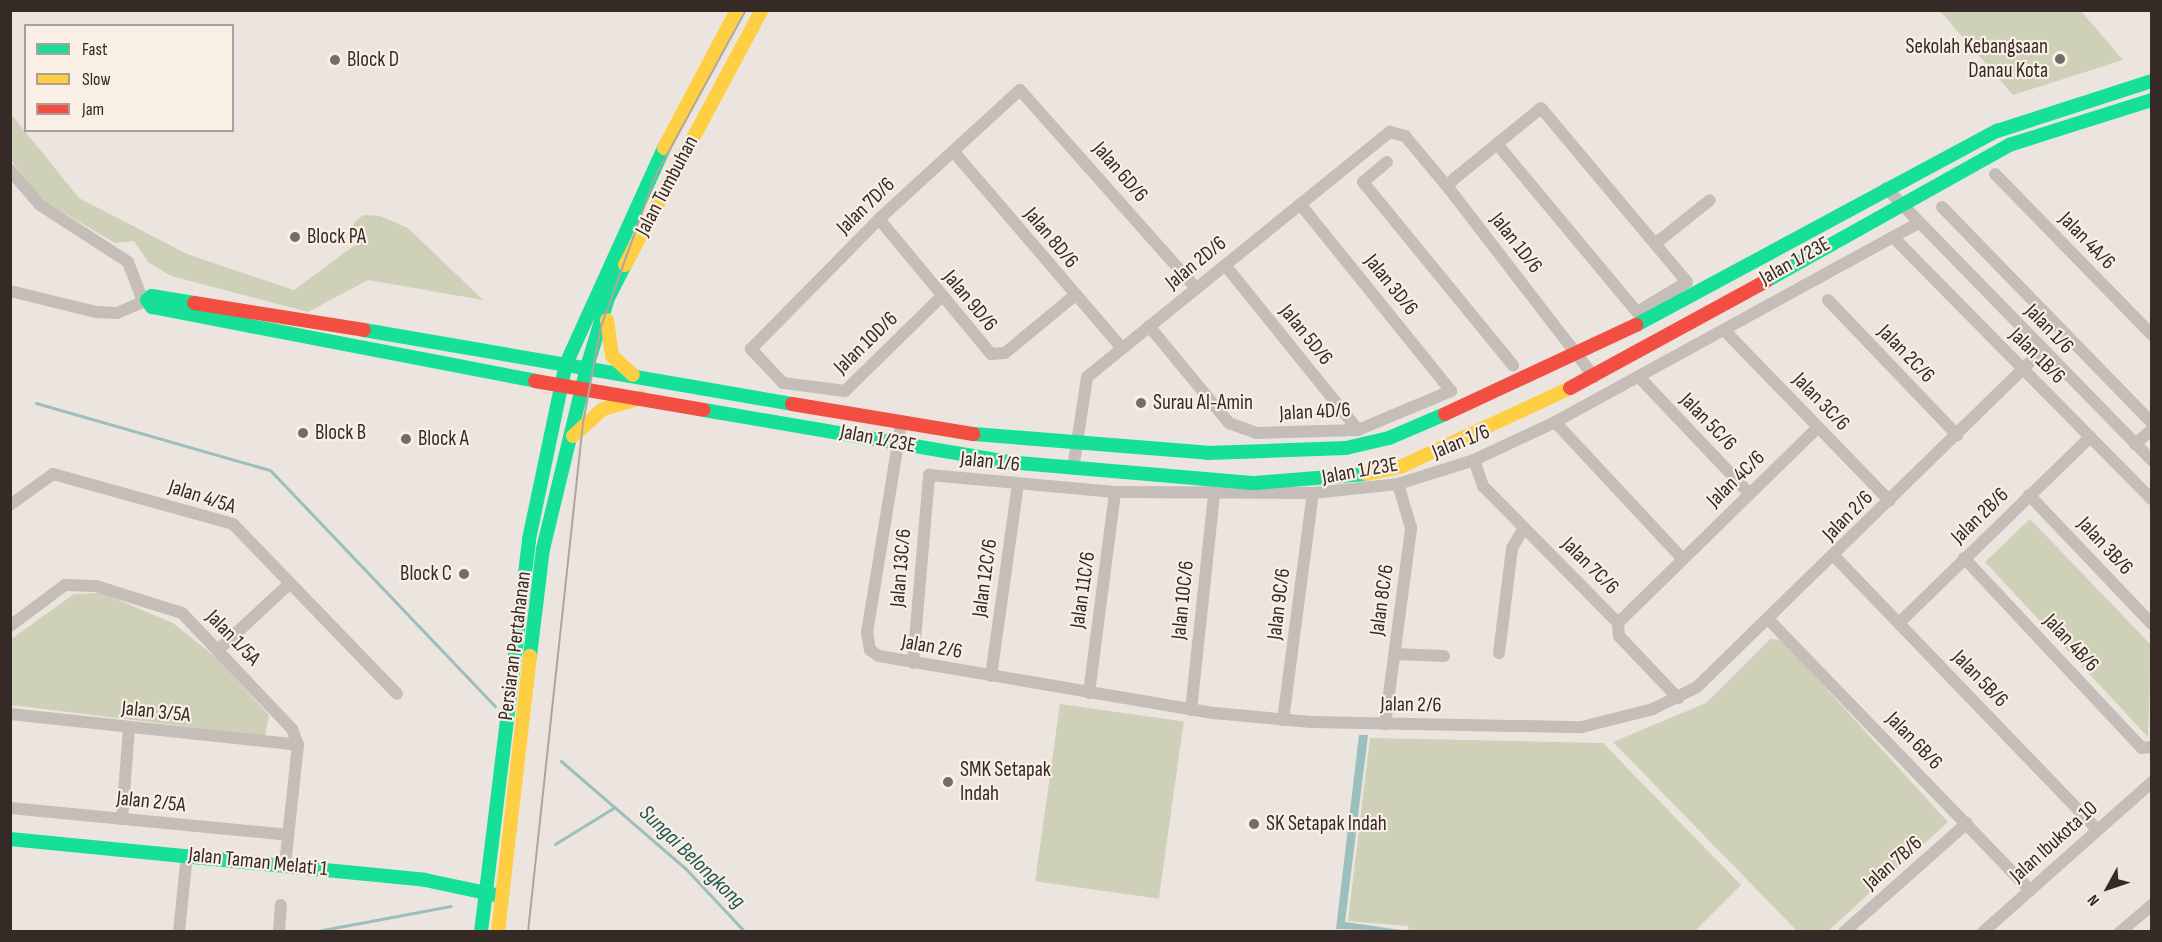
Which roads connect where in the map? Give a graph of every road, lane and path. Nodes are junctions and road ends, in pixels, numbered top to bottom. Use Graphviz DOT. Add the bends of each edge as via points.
graph roads {
  1 [pos="737,10"];
  2 [pos="762,10"];
  3 [pos="2151,81"];
  4 [pos="1011,95"];
  5 [pos="2151,100"];
  6 [pos="1405,136"];
  7 [pos="1497,144"];
  8 [pos="953,151"];
  9 [pos="1387,162"];
  10 [pos="10,170"];
  11 [pos="1995,174"];
  12 [pos="1447,186"];
  13 [pos="1886,188"];
  14 [pos="1710,200"];
  15 [pos="1899,202"];
  16 [pos="1300,204"];
  17 [pos="1942,207"];
  18 [pos="879,219"];
  19 [pos="1919,224"];
  20 [pos="1894,239"];
  21 [pos="1655,244"];
  22 [pos="1225,265"];
  23 [pos="1196,288"];
  24 [pos="10,291"];
  25 [pos="1074,296"];
  26 [pos="940,297"];
  27 [pos="608,298"];
  28 [pos="144,299"];
  29 [pos="1828,300"];
  30 [pos="1149,326"];
  31 [pos="1724,330"];
  32 [pos="576,335"];
  33 [pos="2151,335"];
  34 [pos="1122,348"];
  35 [pos="752,349"];
  36 [pos="2042,350"];
  37 [pos="1581,355"];
  38 [pos="528,356"];
  39 [pos="566,364"];
  40 [pos="1513,365"];
  41 [pos="587,367"];
  42 [pos="2022,370"];
  43 [pos="633,375"];
  44 [pos="530,376"];
  45 [pos="1594,377"];
  46 [pos="1638,377"];
  47 [pos="563,382"];
  48 [pos="584,386"];
  49 [pos="1451,391"];
  50 [pos="649,397"];
  51 [pos="1555,422"];
  52 [pos="555,423"];
  53 [pos="2151,423"];
  54 [pos="901,425"];
  55 [pos="1818,427"];
  56 [pos="2151,429"];
  57 [pos="1358,430"];
  58 [pos="1957,435"];
  59 [pos="2090,437"];
  60 [pos="571,438"];
  61 [pos="898,444"];
  62 [pos="1075,444"];
  63 [pos="2135,444"];
  64 [pos="1474,460"];
  65 [pos="2151,461"];
  66 [pos="1073,470"];
  67 [pos="929,475"];
  68 [pos="1398,484"];
  69 [pos="1018,485"];
  70 [pos="1115,492"];
  71 [pos="1214,493"];
  72 [pos="1313,493"];
  73 [pos="1749,493"];
  74 [pos="2030,495"];
  75 [pos="2151,500"];
  76 [pos="1890,501"];
  77 [pos="10,505"];
  78 [pos="1524,528"];
  79 [pos="1835,557"];
  80 [pos="1682,558"];
  81 [pos="1964,558"];
  82 [pos="290,583"];
  83 [pos="1769,620"];
  84 [pos="1618,623"];
  85 [pos="1899,623"];
  86 [pos="2151,624"];
  87 [pos="10,626"];
  88 [pos="218,650"];
  89 [pos="1499,653"];
  90 [pos="1394,654"];
  91 [pos="1444,656"];
  92 [pos="912,663"];
  93 [pos="991,676"];
  94 [pos="1089,693"];
  95 [pos="397,694"];
  96 [pos="1678,698"];
  97 [pos="1191,710"];
  98 [pos="10,714"];
  99 [pos="1283,720"];
  100 [pos="1384,724"];
  101 [pos="129,729"];
  102 [pos="298,745"];
  103 [pos="2151,747"];
  104 [pos="2151,782"];
  105 [pos="10,808"];
  106 [pos="122,819"];
  107 [pos="1967,823"];
  108 [pos="2097,829"];
  109 [pos="288,835"];
  110 [pos="10,839"];
  111 [pos="187,855"];
  112 [pos="285,864"];
  113 [pos="489,871"];
  114 [pos="460,888"];
  115 [pos="2030,890"];
  116 [pos="486,893"];
  117 [pos="504,896"];
  118 [pos="281,905"];
  119 [pos="2151,905"];
  120 [pos="481,927"];
  121 [pos="179,932"];
  122 [pos="279,932"];
  123 [pos="498,932"];
  124 [pos="1844,932"];
  125 [pos="1983,932"];
  126 [pos="2120,932"];
  1 -- 32 [label="street, Jalan Tumbuhan" via="644,186"];
  2 -- 27 [label="street, Jalan Tumbuhan"];
  3 -- 13 [label="street, Jalan 1/23E" via="1997,132"];
  4 -- 8 [label="street, Jalan 7D/6"];
  4 -- 23 [label="street, Jalan 6D/6" via="1024,92"];
  5 -- 15 [label="street, Jalan 1/23E" via="2009,145"];
  6 -- 12 [label="street, Jalan 1D/6"];
  6 -- 16 [label="street, Jalan 2D/6" via="1385,134"];
  7 -- 12 [label="street"];
  7 -- 21 [label="street" via="1541,108"];
  7 -- 21 [label="street" via="1637,312 1687,282"];
  8 -- 18 [label="street, Jalan 7D/6"];
  8 -- 25 [label="street, Jalan 8D/6"];
  9 -- 40 [label="street" via="1363,182"];
  10 -- 28 [label="street" via="40,205 128,262"];
  11 -- 33 [label="street, Jalan 4A/6"];
  12 -- 37 [label="street, Jalan 1D/6"];
  13 -- 15 [label="street, Jalan 1/6"];
  13 -- 37 [label="street, Jalan 1/23E"];
  14 -- 21 [label="street"];
  15 -- 19 [label="street, Jalan 1/6"];
  15 -- 45 [label="street, Jalan 1/23E"];
  16 -- 22 [label="street, Jalan 2D/6"];
  16 -- 49 [label="street, Jalan 3D/6"];
  17 -- 53 [label="street"];
  18 -- 26 [label="street, Jalan 9D/6"];
  18 -- 35 [label="street, Jalan 7D/6"];
  19 -- 20 [label="street, Jalan 1/6"];
  19 -- 36 [label="street, Jalan 1/6"];
  20 -- 31 [label="street, Jalan 1/6"];
  20 -- 42 [label="street, Jalan 1B/6"];
  22 -- 23 [label="street, Jalan 2D/6"];
  22 -- 57 [label="street, Jalan 5D/6"];
  23 -- 30 [label="street, Jalan 2D/6"];
  24 -- 28 [label="street" via="96,312 117,313"];
  25 -- 26 [label="street, Jalan 9D/6" via="996,355"];
  25 -- 34 [label="street, Jalan 8D/6"];
  26 -- 35 [label="street, Jalan 10D/6" via="845,391 783,383"];
  27 -- 41 [label="street, Jalan Tumbuhan"];
  27 -- 43 [label="street" via="608,347"];
  28 -- 38 [label="street, Jalan 1/23E" via="152,296"];
  28 -- 44 [label="street, Jalan 1/23E" via="152,307 387,355"];
  29 -- 58 [label="street, Jalan 2C/6"];
  30 -- 34 [label="street, Jalan 2D/6"];
  30 -- 57 [label="street, Jalan 4D/6" via="1229,423 1256,433"];
  31 -- 46 [label="street, Jalan 1/6"];
  31 -- 55 [label="street, Jalan 3C/6"];
  32 -- 38 [label="street"];
  32 -- 39 [label="street, Jalan Tumbuhan"];
  34 -- 62 [label="street, Jalan 2D/6" via="1087,377"];
  36 -- 42 [label="street, Jalan 2/6"];
  36 -- 63 [label="street, Jalan 1/6"];
  37 -- 45 [label="street, Jalan 1D/6"];
  37 -- 62 [label="street, Jalan 1/23E" via="1389,438 1346,448 1254,454"];
  38 -- 39 [label="street, Jalan 1/23E"];
  39 -- 41 [label="street, Jalan 1/23E"];
  39 -- 47 [label="street, Persiaran Pertahanan"];
  41 -- 43 [label="street, Jalan 1/23E"];
  41 -- 48 [label="street, Persiaran Pertahanan"];
  42 -- 58 [label="street, Jalan 2/6"];
  42 -- 59 [label="street, Jalan 1B/6"];
  43 -- 54 [label="street, Jalan 1/23E"];
  44 -- 47 [label="street, Jalan 1/23E"];
  44 -- 52 [label="street" via="548,398"];
  45 -- 66 [label="street, Jalan 1/23E" via="1381,471 1255,483"];
  46 -- 51 [label="street, Jalan 1/6"];
  46 -- 73 [label="street, Jalan 5C/6"];
  47 -- 48 [label="street, Jalan 1/23E"];
  47 -- 52 [label="street, Persiaran Pertahanan"];
  48 -- 50 [label="street, Jalan 1/23E"];
  48 -- 60 [label="street, Persiaran Pertahanan"];
  49 -- 57 [label="street, Jalan 4D/6"];
  50 -- 60 [label="street" via="603,409"];
  50 -- 61 [label="street, Jalan 1/23E"];
  51 -- 64 [label="street, Jalan 1/6"];
  51 -- 80 [label="street"];
  52 -- 113 [label="street, Persiaran Pertahanan" via="529,539"];
  54 -- 61 [label="street, Jalan 2/6"];
  54 -- 62 [label="street, Jalan 1/23E"];
  55 -- 73 [label="street, Jalan 4C/6"];
  55 -- 76 [label="street, Jalan 3C/6"];
  56 -- 63 [label="street"];
  58 -- 76 [label="street, Jalan 2/6"];
  59 -- 74 [label="street, Jalan 2B/6"];
  59 -- 75 [label="street, Jalan 1B/6"];
  60 -- 117 [label="street, Persiaran Pertahanan" via="543,549"];
  61 -- 66 [label="street, Jalan 1/23E"];
  61 -- 92 [label="street, Jalan 2/6" via="867,642 879,656"];
  62 -- 66 [label="street, Jalan 2D/6"];
  63 -- 65 [label="street, Jalan 1/6"];
  64 -- 68 [label="street, Jalan 1/6"];
  64 -- 78 [label="street, Jalan 7C/6" via="1483,486"];
  67 -- 69 [label="street, Jalan 1/6"];
  67 -- 92 [label="street, Jalan 13C/6"];
  68 -- 72 [label="street, Jalan 1/6"];
  68 -- 90 [label="street, Jalan 8C/6" via="1412,522"];
  69 -- 70 [label="street, Jalan 1/6"];
  69 -- 93 [label="street, Jalan 12C/6"];
  70 -- 71 [label="street, Jalan 1/6"];
  70 -- 94 [label="street, Jalan 11C/6"];
  71 -- 72 [label="street, Jalan 1/6"];
  71 -- 97 [label="street, Jalan 10C/6"];
  72 -- 99 [label="street, Jalan 9C/6"];
  73 -- 80 [label="street, Jalan 4C/6"];
  74 -- 81 [label="street, Jalan 2B/6"];
  74 -- 86 [label="street, Jalan 3B/6"];
  76 -- 79 [label="street, Jalan 2/6"];
  77 -- 82 [label="street, Jalan 4/5A" via="53,474 232,524"];
  78 -- 84 [label="street, Jalan 7C/6"];
  78 -- 89 [label="street" via="1512,548"];
  79 -- 83 [label="street, Jalan 2/6"];
  79 -- 85 [label="street, Jalan 5B/6"];
  80 -- 84 [label="street, Jalan 4C/6"];
  81 -- 85 [label="street, Jalan 2B/6"];
  81 -- 103 [label="street, Jalan 4B/6" via="2142,748"];
  82 -- 88 [label="street"];
  82 -- 95 [label="street, Jalan 4/5A"];
  83 -- 96 [label="street, Jalan 2/6"];
  83 -- 107 [label="street, Jalan 6B/6"];
  84 -- 96 [label="street, Jalan 7C/6" via="1619,636"];
  85 -- 108 [label="street, Jalan 5B/6"];
  87 -- 88 [label="street, Jalan 1/5A" via="65,585 96,586 182,613"];
  88 -- 102 [label="street, Jalan 1/5A" via="292,729"];
  90 -- 91 [label="street"];
  90 -- 100 [label="street, Jalan 8C/6"];
  92 -- 93 [label="street, Jalan 2/6"];
  93 -- 94 [label="street, Jalan 2/6"];
  94 -- 97 [label="street, Jalan 2/6"];
  96 -- 100 [label="street, Jalan 2/6" via="1619,720 1582,727"];
  97 -- 99 [label="street, Jalan 2/6"];
  98 -- 101 [label="street, Jalan 3/5A"];
  99 -- 100 [label="street, Jalan 2/6"];
  101 -- 102 [label="street, Jalan 3/5A"];
  101 -- 106 [label="street"];
  102 -- 109 [label="street"];
  104 -- 108 [label="street, Jalan Ibukota 10"];
  105 -- 106 [label="street, Jalan 2/5A"];
  106 -- 109 [label="street, Jalan 2/5A"];
  107 -- 115 [label="street, Jalan 6B/6"];
  107 -- 124 [label="street, Jalan 7B/6"];
  108 -- 115 [label="street, Jalan Ibukota 10"];
  109 -- 112 [label="street"];
  110 -- 111 [label="street, Jalan Taman Melati 1"];
  111 -- 112 [label="street, Jalan Taman Melati 1"];
  111 -- 121 [label="street"];
  112 -- 114 [label="street, Jalan Taman Melati 1"];
  113 -- 114 [label="street"];
  113 -- 116 [label="street, Persiaran Pertahanan"];
  114 -- 116 [label="street, Jalan Taman Melati 1"];
  114 -- 120 [label="street"];
  115 -- 125 [label="street, Jalan Ibukota 10"];
  116 -- 117 [label="street, Jalan Taman Melati 1"];
  116 -- 120 [label="street, Persiaran Pertahanan"];
  117 -- 123 [label="street, Persiaran Pertahanan"];
  118 -- 122 [label="street"];
  119 -- 126 [label="street"];
}
